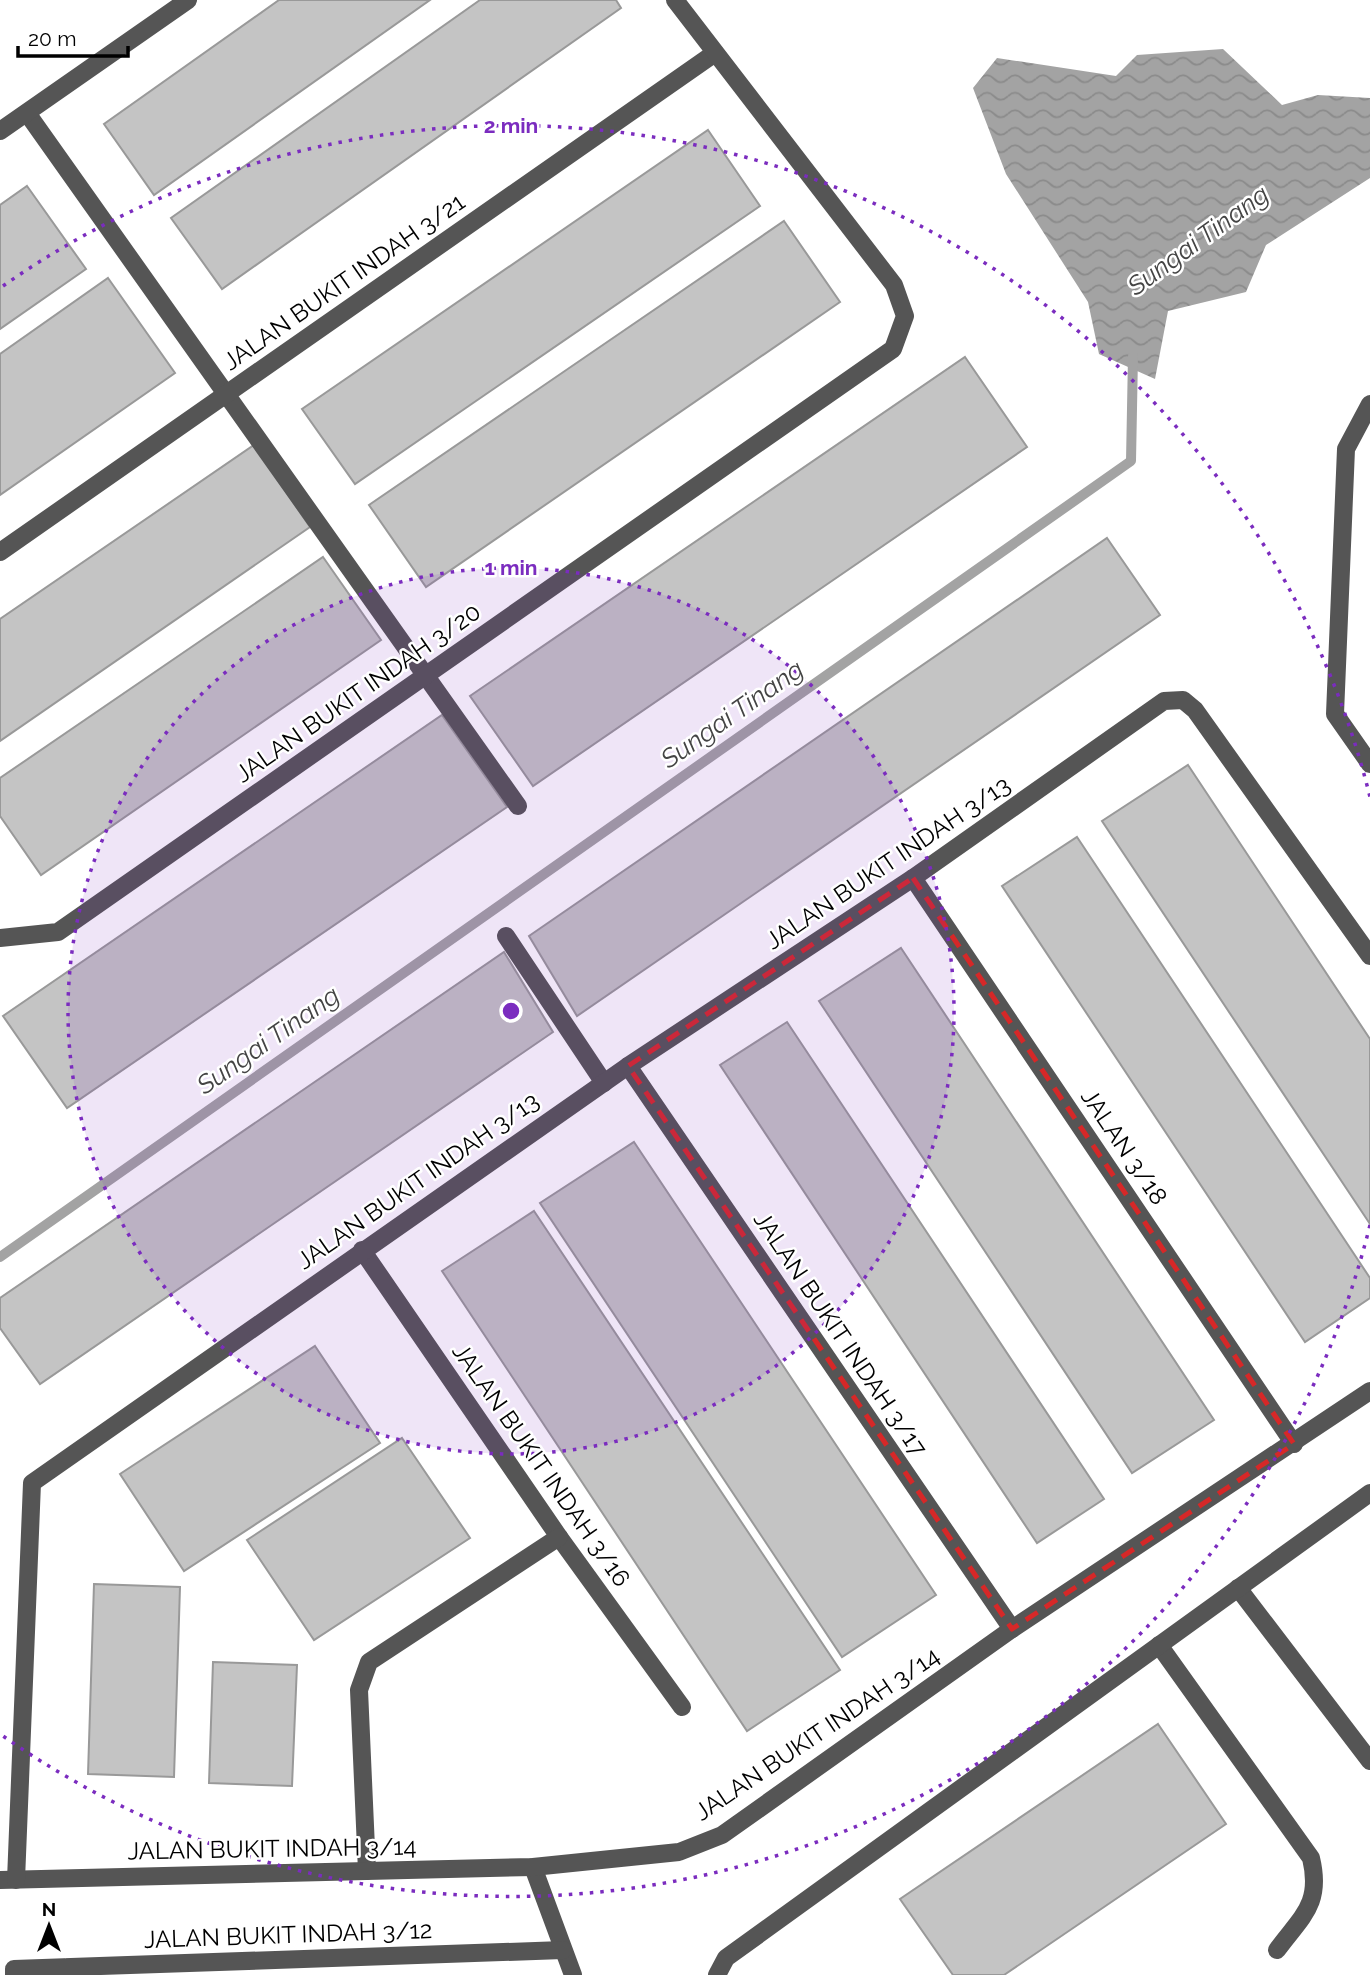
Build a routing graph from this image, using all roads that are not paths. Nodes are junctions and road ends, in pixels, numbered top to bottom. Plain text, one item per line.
1 (188, 0) edge
2 (675, 0) edge
3 (715, 53) junction
4 (27, 113) junction
5 (0, 131) edge
6 (226, 394) junction
7 (1370, 404) edge
8 (0, 552) edge
9 (425, 675) junction
10 (1370, 764) edge
11 (518, 806) dead end
12 (914, 878) junction
13 (506, 936) dead end
14 (0, 939) edge
15 (1370, 956) edge
16 (628, 1066) junction
17 (604, 1083) junction
18 (362, 1250) junction
19 (1370, 1391) edge
20 (1294, 1444) junction
21 (1370, 1493) edge
22 (559, 1537) junction
23 (1238, 1588) junction
24 (1012, 1629) junction
25 (1160, 1645) junction
26 (682, 1707) dead end
27 (1370, 1761) edge
28 (533, 1867) junction
29 (368, 1871) junction
30 (8, 1880) edge
31 (563, 1950) junction
32 (1277, 1950) dead end
33 (14, 1972) edge
34 (573, 1975) edge
35 (717, 1975) edge

1 - 4 street
2 - 3 street
3 - 6 street, JALAN BUKIT INDAH 3/21
3 - 9 street, JALAN BUKIT INDAH 3/20
4 - 5 street
4 - 6 street
6 - 8 street, JALAN BUKIT INDAH 3/21
6 - 9 street
7 - 10 street
9 - 11 street
9 - 14 street, JALAN BUKIT INDAH 3/20
12 - 15 street, JALAN BUKIT INDAH 3/13
12 - 16 street, JALAN BUKIT INDAH 3/13
12 - 20 street, JALAN 3/18
13 - 17 street
16 - 17 street, JALAN BUKIT INDAH 3/13
16 - 24 street, JALAN BUKIT INDAH 3/17
17 - 18 street, JALAN BUKIT INDAH 3/13
18 - 22 street, JALAN BUKIT INDAH 3/16
18 - 30 street, JALAN BUKIT INDAH 3/13
19 - 20 street, JALAN BUKIT INDAH 3/14
20 - 24 street, JALAN BUKIT INDAH 3/14
21 - 23 street
22 - 26 street, JALAN BUKIT INDAH 3/16
22 - 29 street
23 - 25 street
23 - 27 street
24 - 28 street, JALAN BUKIT INDAH 3/14
25 - 32 street
25 - 35 street
28 - 29 street, JALAN BUKIT INDAH 3/14
28 - 31 street
29 - 30 street, JALAN BUKIT INDAH 3/14
31 - 33 street, JALAN BUKIT INDAH 3/12
31 - 34 street

